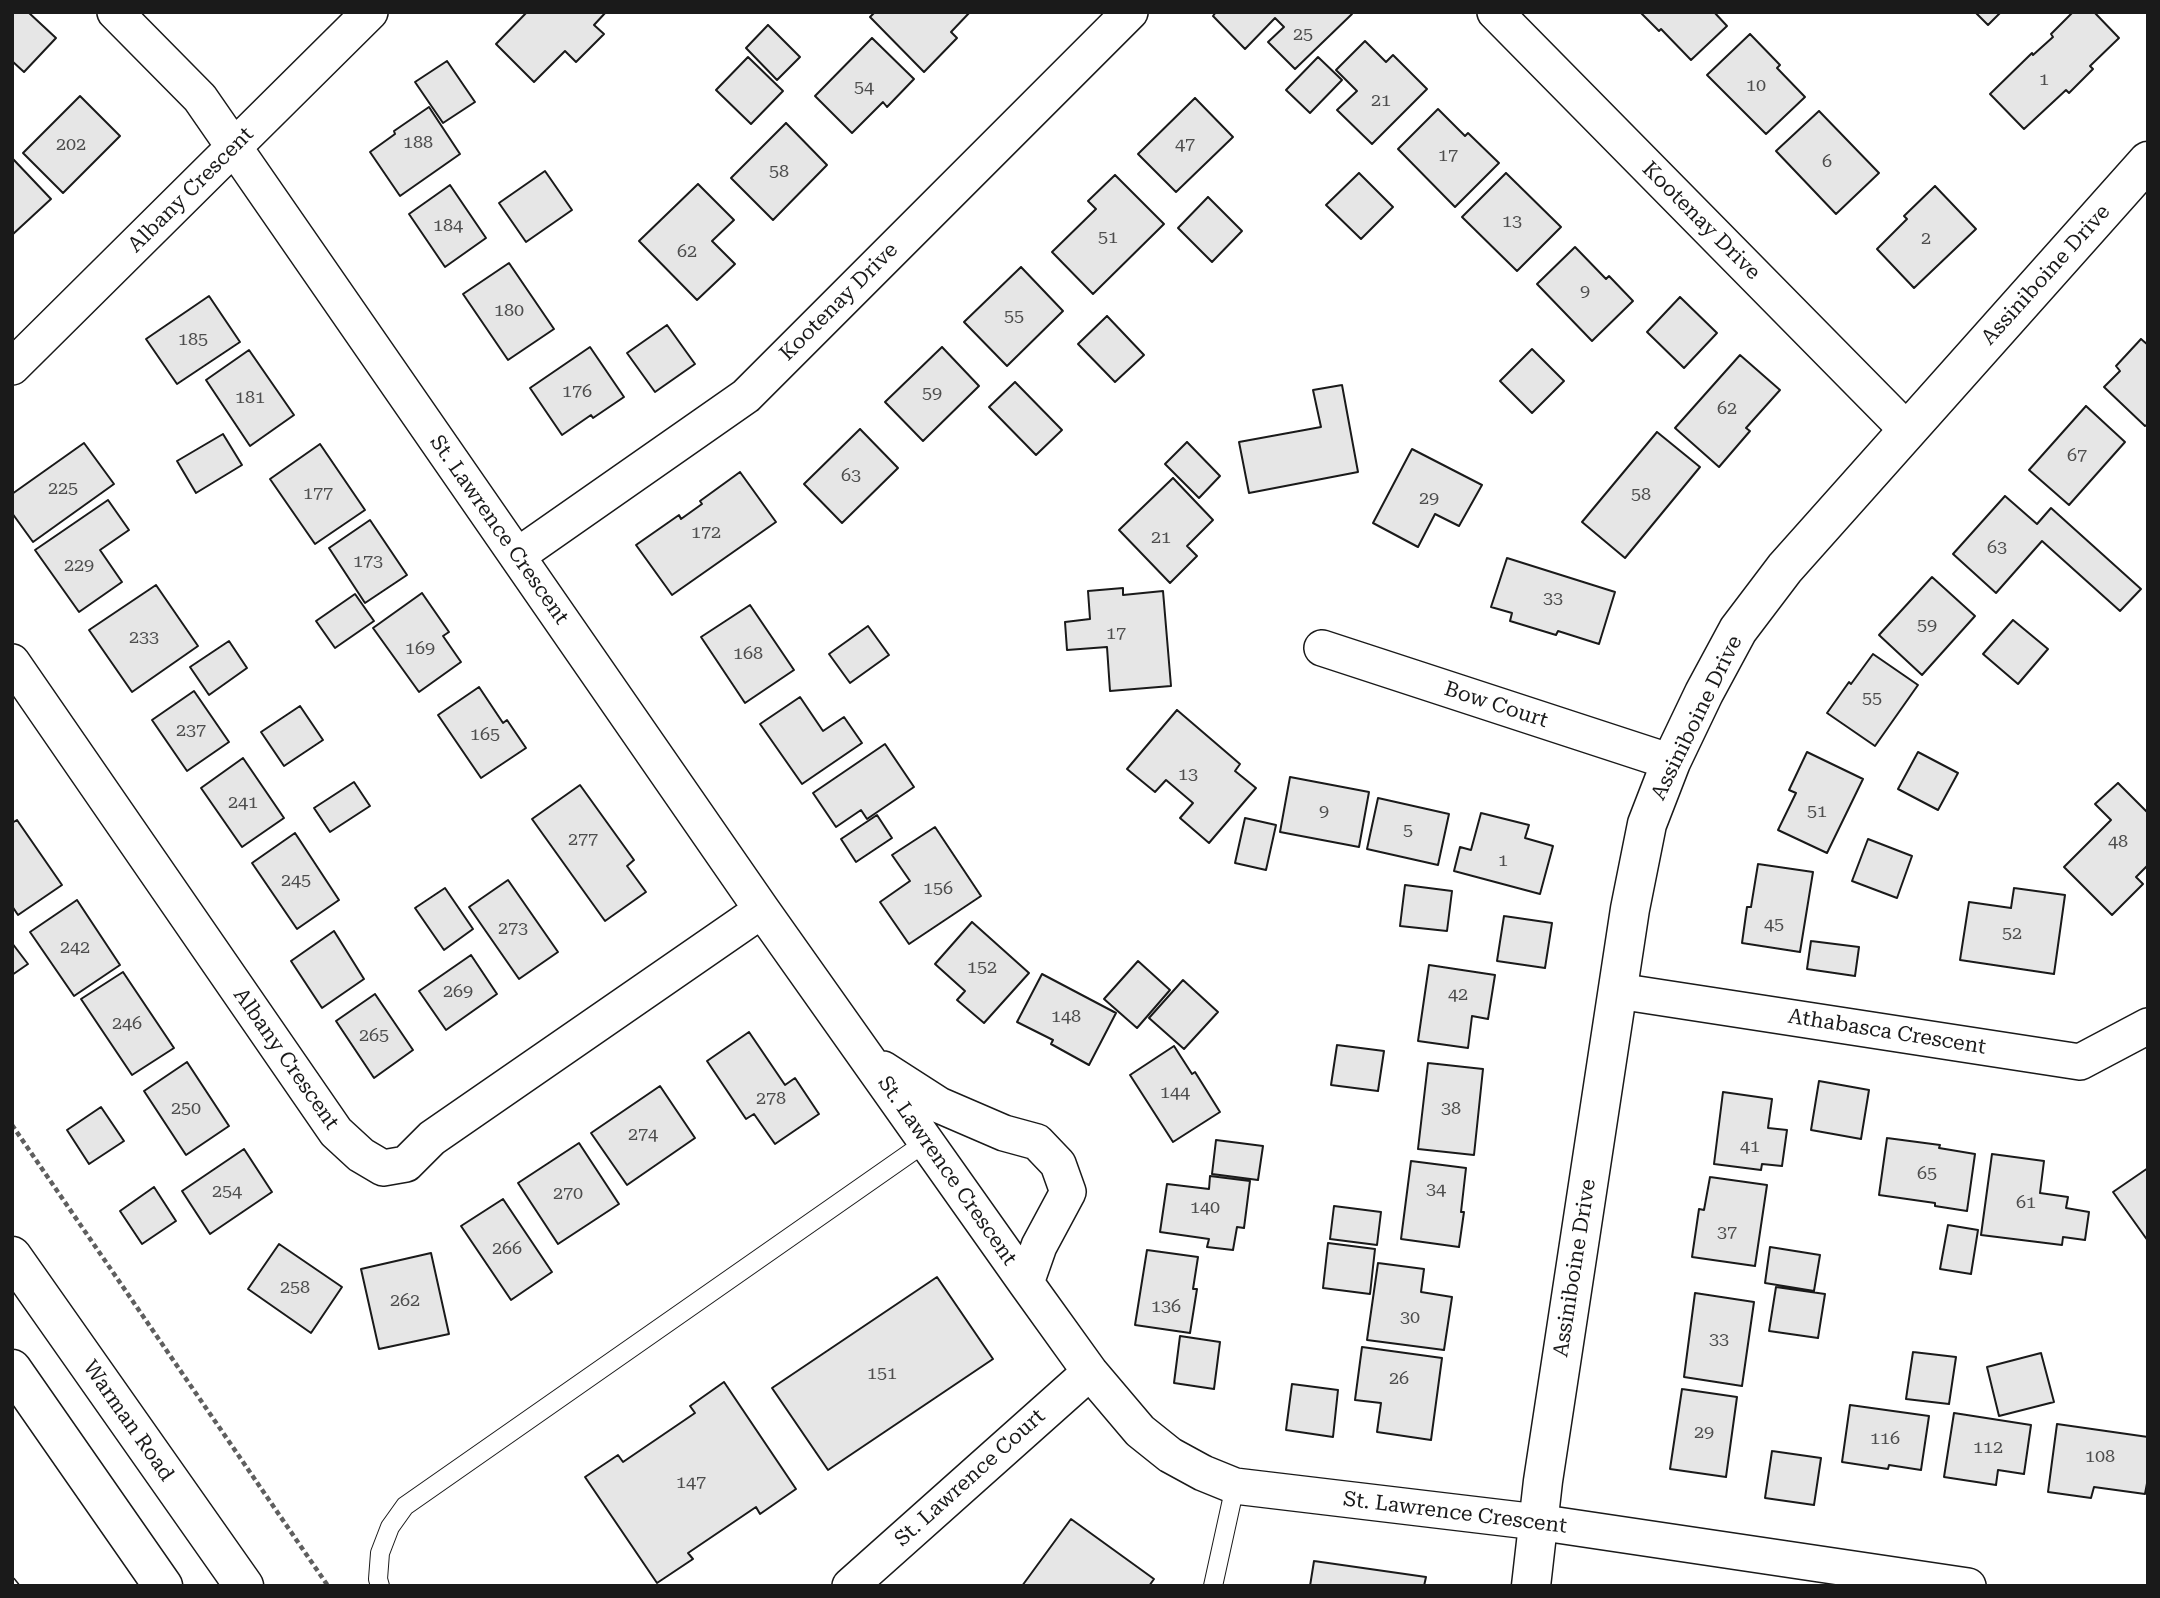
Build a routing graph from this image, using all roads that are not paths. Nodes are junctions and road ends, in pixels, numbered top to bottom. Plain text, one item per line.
1 (115, 12) edge
2 (370, 12) edge
3 (1130, 12) edge
4 (1495, 12) edge
5 (234, 148) junction
6 (2148, 161) edge
7 (12, 367) edge
8 (1907, 430) junction
9 (517, 556) junction
10 (1322, 648) dead end
11 (12, 662) edge
12 (1671, 762) junction
13 (762, 910) junction
14 (1618, 991) junction
15 (2148, 1026) edge
16 (869, 1059) junction
17 (926, 1142) junction
18 (12, 1256) edge
19 (1026, 1283) junction
20 (12, 1369) edge
21 (1090, 1371) junction
22 (1235, 1486) junction
23 (1537, 1522) junction
24 (163, 1586) edge
25 (244, 1586) edge
26 (380, 1586) edge
27 (850, 1586) edge
28 (1213, 1586) edge
29 (1531, 1586) edge
30 (1968, 1586) edge

1 - 5 street, St. Lawrence Crescent
2 - 5 street, Albany Crescent
3 - 9 street, Kootenay Drive
4 - 8 street, Kootenay Drive
5 - 7 street, Albany Crescent
5 - 9 street, St. Lawrence Crescent
6 - 8 street, Assiniboine Drive
8 - 12 street, Assiniboine Drive
9 - 13 street, St. Lawrence Crescent
10 - 12 street, Bow Court
11 - 13 street, Albany Crescent
12 - 14 street, Assiniboine Drive
13 - 16 street, St. Lawrence Crescent
14 - 15 street, Athabasca Crescent
14 - 23 street, Assiniboine Drive
16 - 17 street, St. Lawrence Crescent
16 - 19 street, St. Lawrence Crescent
17 - 19 street, St. Lawrence Crescent
17 - 26 lane
18 - 25 street, Warman Road
19 - 21 street, St. Lawrence Crescent
20 - 24 street
21 - 22 street, St. Lawrence Crescent
21 - 27 street, St. Lawrence Court
22 - 23 street, St. Lawrence Crescent
22 - 28 lane
23 - 29 street, Assiniboine Drive
23 - 30 street, St. Lawrence Crescent

